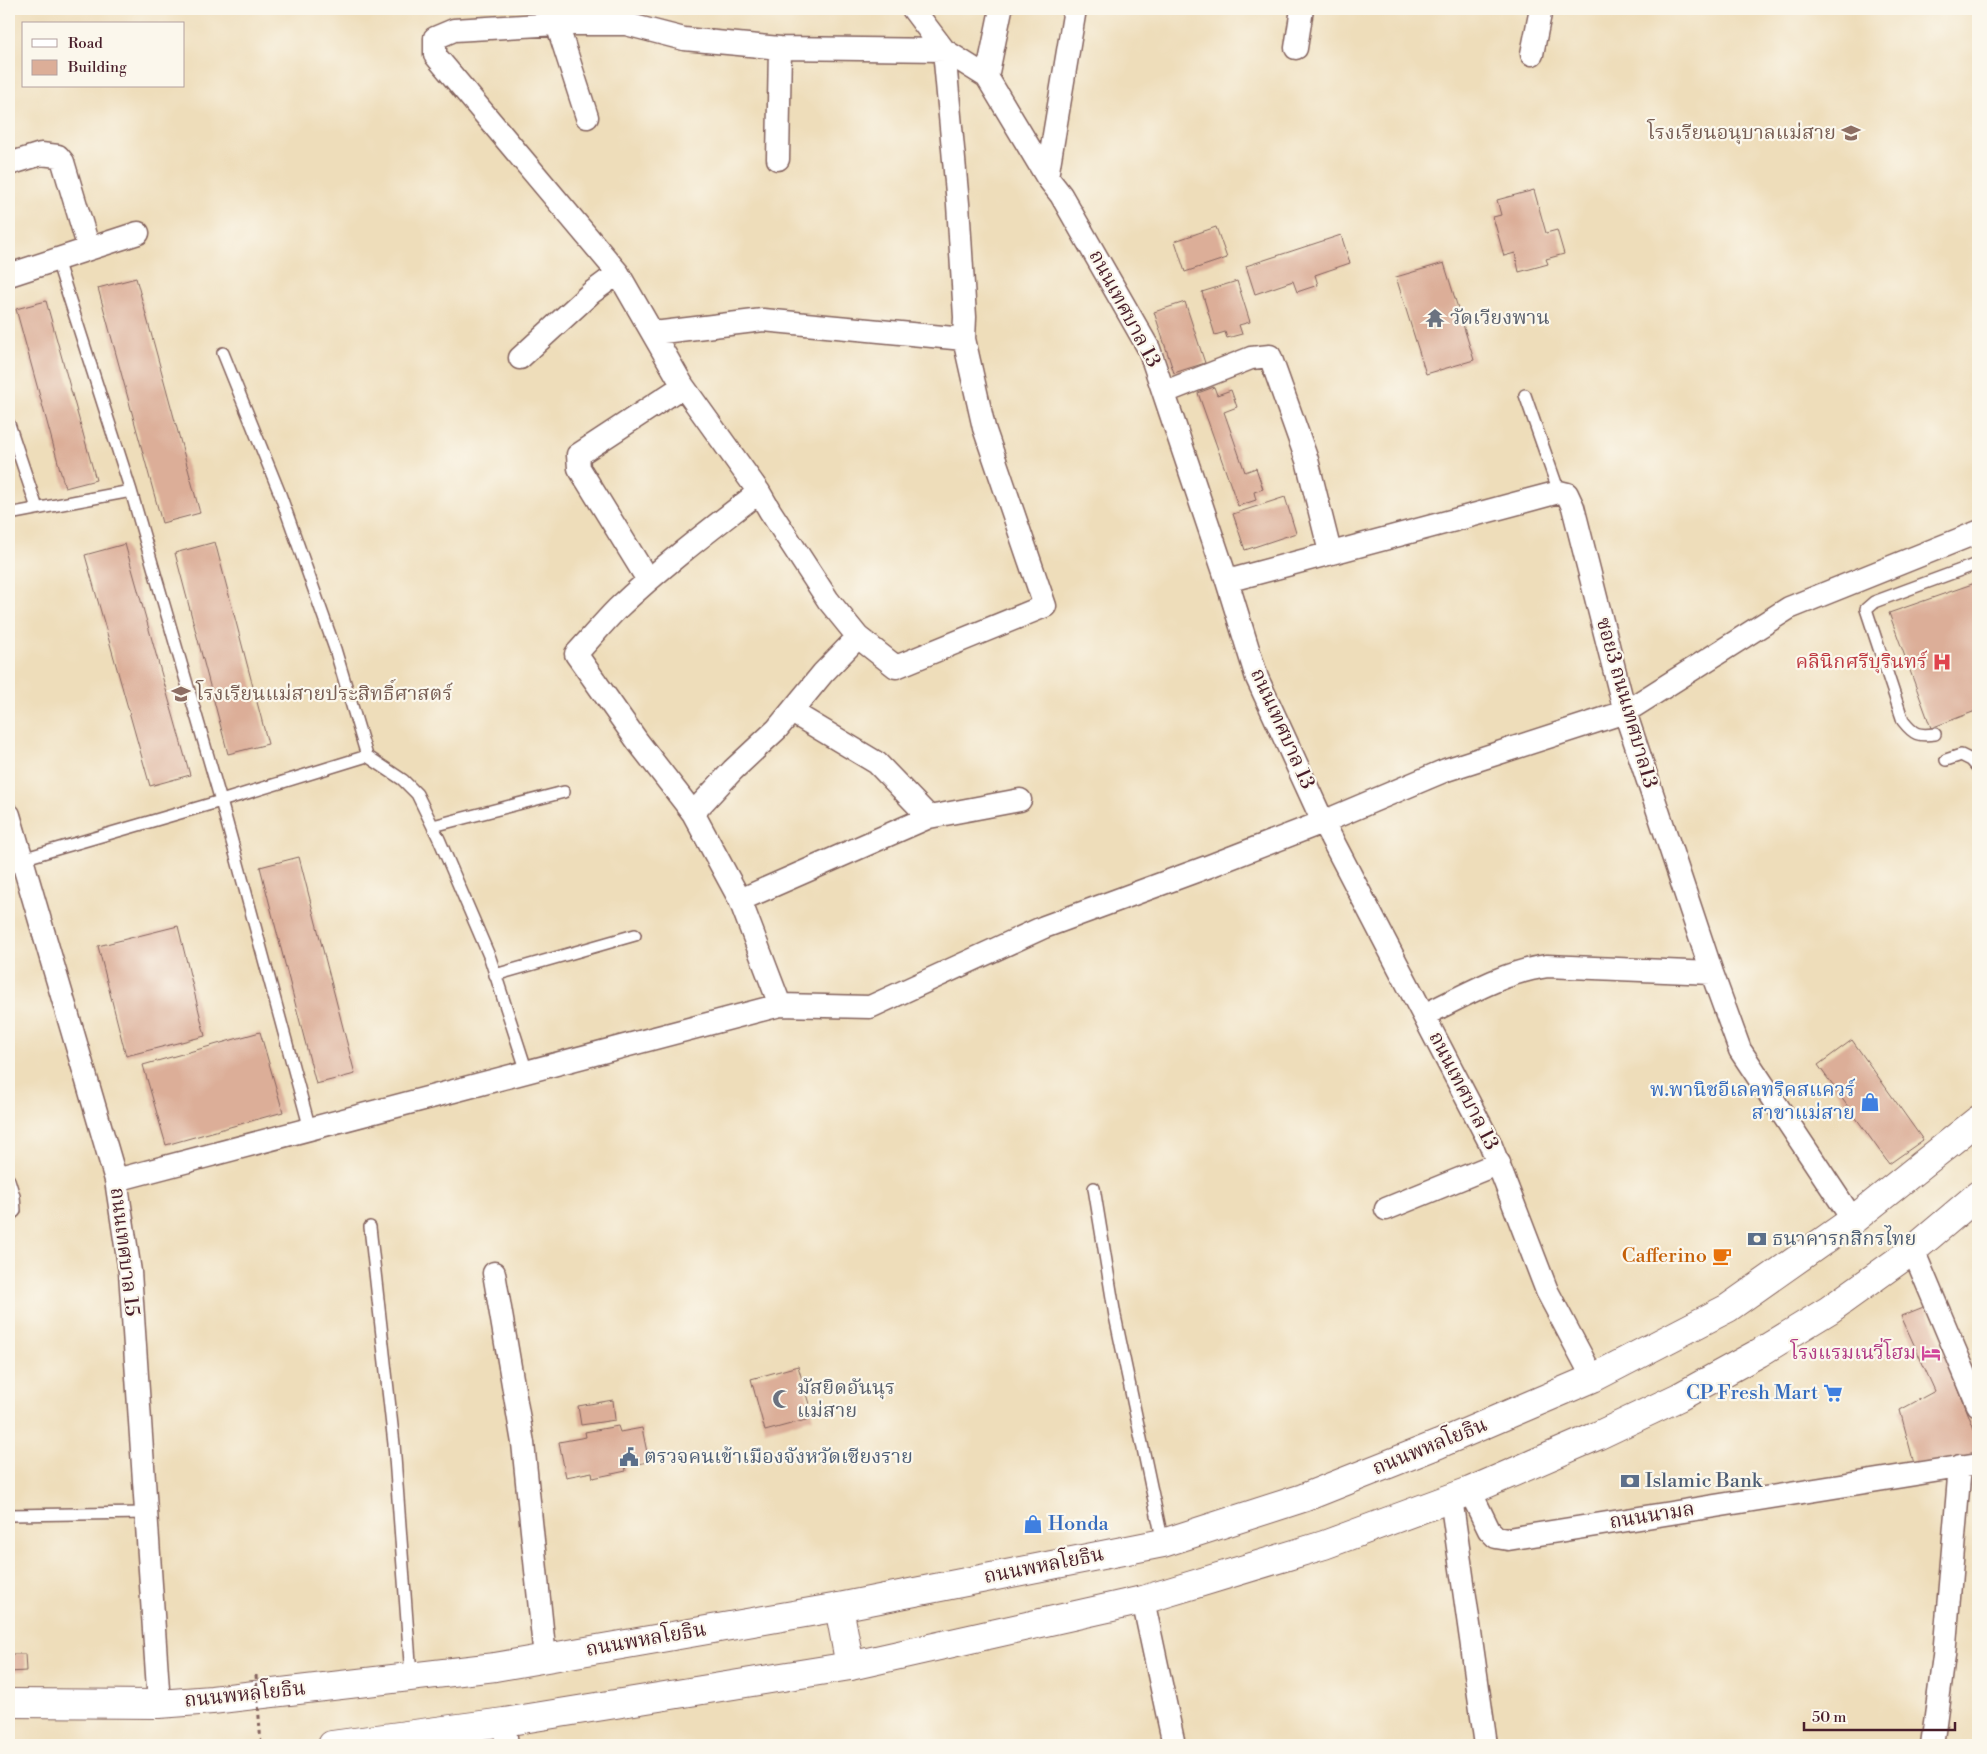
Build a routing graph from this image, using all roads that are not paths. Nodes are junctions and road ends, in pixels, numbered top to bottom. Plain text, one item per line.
1 (913, 9) edge
2 (1000, 9) edge
3 (1075, 9) edge
4 (1302, 9) edge
5 (1541, 9) edge
6 (556, 24) junction
7 (780, 48) junction
8 (1296, 48) dead end
9 (944, 50) junction
10 (1532, 54) dead end
11 (987, 77) junction
12 (587, 117) dead end
13 (778, 159) dead end
14 (9, 164) edge
15 (1047, 177) junction
16 (138, 233) dead end
17 (89, 249) junction
18 (56, 260) junction
19 (618, 273) junction
20 (9, 276) edge
21 (654, 333) junction
22 (964, 339) junction
23 (223, 353) dead end
24 (520, 358) dead end
25 (684, 386) junction
26 (1165, 392) junction
27 (1525, 395) dead end
28 (9, 424) edge
29 (132, 491) junction
30 (760, 492) junction
31 (1559, 492) junction
32 (36, 508) junction
33 (9, 514) edge
34 (1978, 532) edge
35 (1330, 552) junction
36 (1974, 565) dead end
37 (648, 580) junction
38 (1227, 581) junction
39 (858, 636) junction
40 (792, 712) junction
41 (1625, 712) junction
42 (1936, 734) dead end
43 (367, 756) junction
44 (1946, 760) dead end
45 (1978, 768) edge
46 (564, 792) dead end
47 (1020, 800) dead end
48 (222, 801) junction
49 (693, 813) junction
50 (9, 815) edge
51 (929, 817) junction
52 (1323, 822) junction
53 (432, 826) junction
54 (15, 861) edge
55 (740, 900) junction
56 (635, 935) dead end
57 (1712, 973) junction
58 (496, 975) junction
59 (780, 1005) junction
60 (1424, 1015) junction
61 (527, 1072) junction
62 (1978, 1120) edge
63 (310, 1129) junction
64 (1499, 1163) junction
65 (9, 1180) edge
66 (116, 1180) junction
67 (1094, 1188) dead end
68 (1978, 1195) edge
69 (1386, 1209) dead end
70 (9, 1216) edge
71 (1853, 1220) junction
72 (370, 1227) dead end
73 (1913, 1250) junction
74 (494, 1273) dead end
75 (1593, 1378) junction
76 (1978, 1405) edge
77 (1969, 1465) edge
78 (1461, 1494) junction
79 (147, 1513) junction
80 (9, 1515) edge
81 (1163, 1543) junction
82 (1143, 1600) junction
83 (839, 1607) junction
84 (545, 1658) junction
85 (850, 1666) junction
86 (411, 1676) junction
87 (9, 1703) edge
88 (158, 1704) junction
89 (505, 1734) edge
90 (365, 1743) edge
91 (332, 1745) edge
92 (1174, 1745) edge
93 (1486, 1745) edge
94 (1932, 1745) edge

1 - 9 street
2 - 11 street
3 - 15 street
4 - 8 street
5 - 10 street
6 - 7 street
6 - 12 street
6 - 19 street
7 - 9 street
7 - 13 street
9 - 11 street
9 - 22 street
11 - 15 street, ถนนเทศบาล 13
14 - 17 street
15 - 26 street, ถนนเทศบาล 13
16 - 17 street
17 - 18 street
18 - 20 street
18 - 29 lane
19 - 21 street
19 - 24 street
21 - 22 street
21 - 25 street
22 - 39 street
23 - 43 lane
25 - 30 street
25 - 37 street
26 - 35 street
26 - 38 street, ถนนเทศบาล 13
27 - 31 lane
28 - 32 lane
29 - 32 lane
29 - 48 lane
30 - 37 street
30 - 39 street
31 - 35 street
31 - 41 street, ซอย3 ถนนเทศบาล13
32 - 33 lane
34 - 41 street
35 - 38 street
36 - 42 lane
37 - 49 street
38 - 52 street, ถนนเทศบาล 13
39 - 40 street
40 - 49 street
40 - 51 street
41 - 52 street
41 - 57 street, ซอย3 ถนนเทศบาล13
43 - 48 lane
43 - 53 lane
44 - 45 lane
46 - 53 lane
47 - 51 street
48 - 54 lane
48 - 63 lane
49 - 55 street
50 - 54 street, ถนนเทศบาล 15
51 - 55 street
52 - 59 street
52 - 60 street, ถนนเทศบาล 13
53 - 58 lane
54 - 66 street, ถนนเทศบาล 15
55 - 59 street
56 - 58 lane
57 - 60 street
57 - 71 street, ซอย3 ถนนเทศบาล13
58 - 61 lane
59 - 61 street
60 - 64 street, ถนนเทศบาล 13
61 - 63 street
62 - 71 main road, ถนนพหลโยธิน
63 - 66 street
64 - 69 street
64 - 75 street, ถนนเทศบาล 13
65 - 70 lane
66 - 79 street, ถนนเทศบาล 15
67 - 81 lane
68 - 73 main road
71 - 75 main road, ถนนพหลโยธิน
72 - 86 lane
73 - 76 street
73 - 78 main road
74 - 84 street
75 - 81 main road, ถนนพหลโยธิน
77 - 78 street, ถนนนามล
77 - 94 street
78 - 82 main road
78 - 93 street
79 - 80 lane
79 - 88 street, ถนนเทศบาล 15
81 - 83 main road, ถนนพหลโยธิน
82 - 85 main road
82 - 92 street
83 - 84 main road, ถนนพหลโยธิน
83 - 85 main road
84 - 86 main road, ถนนพหลโยธิน
85 - 89 main road
86 - 88 main road, ถนนพหลโยธิน
87 - 88 main road, ถนนพหลโยธิน
89 - 90 main road
90 - 91 main road

